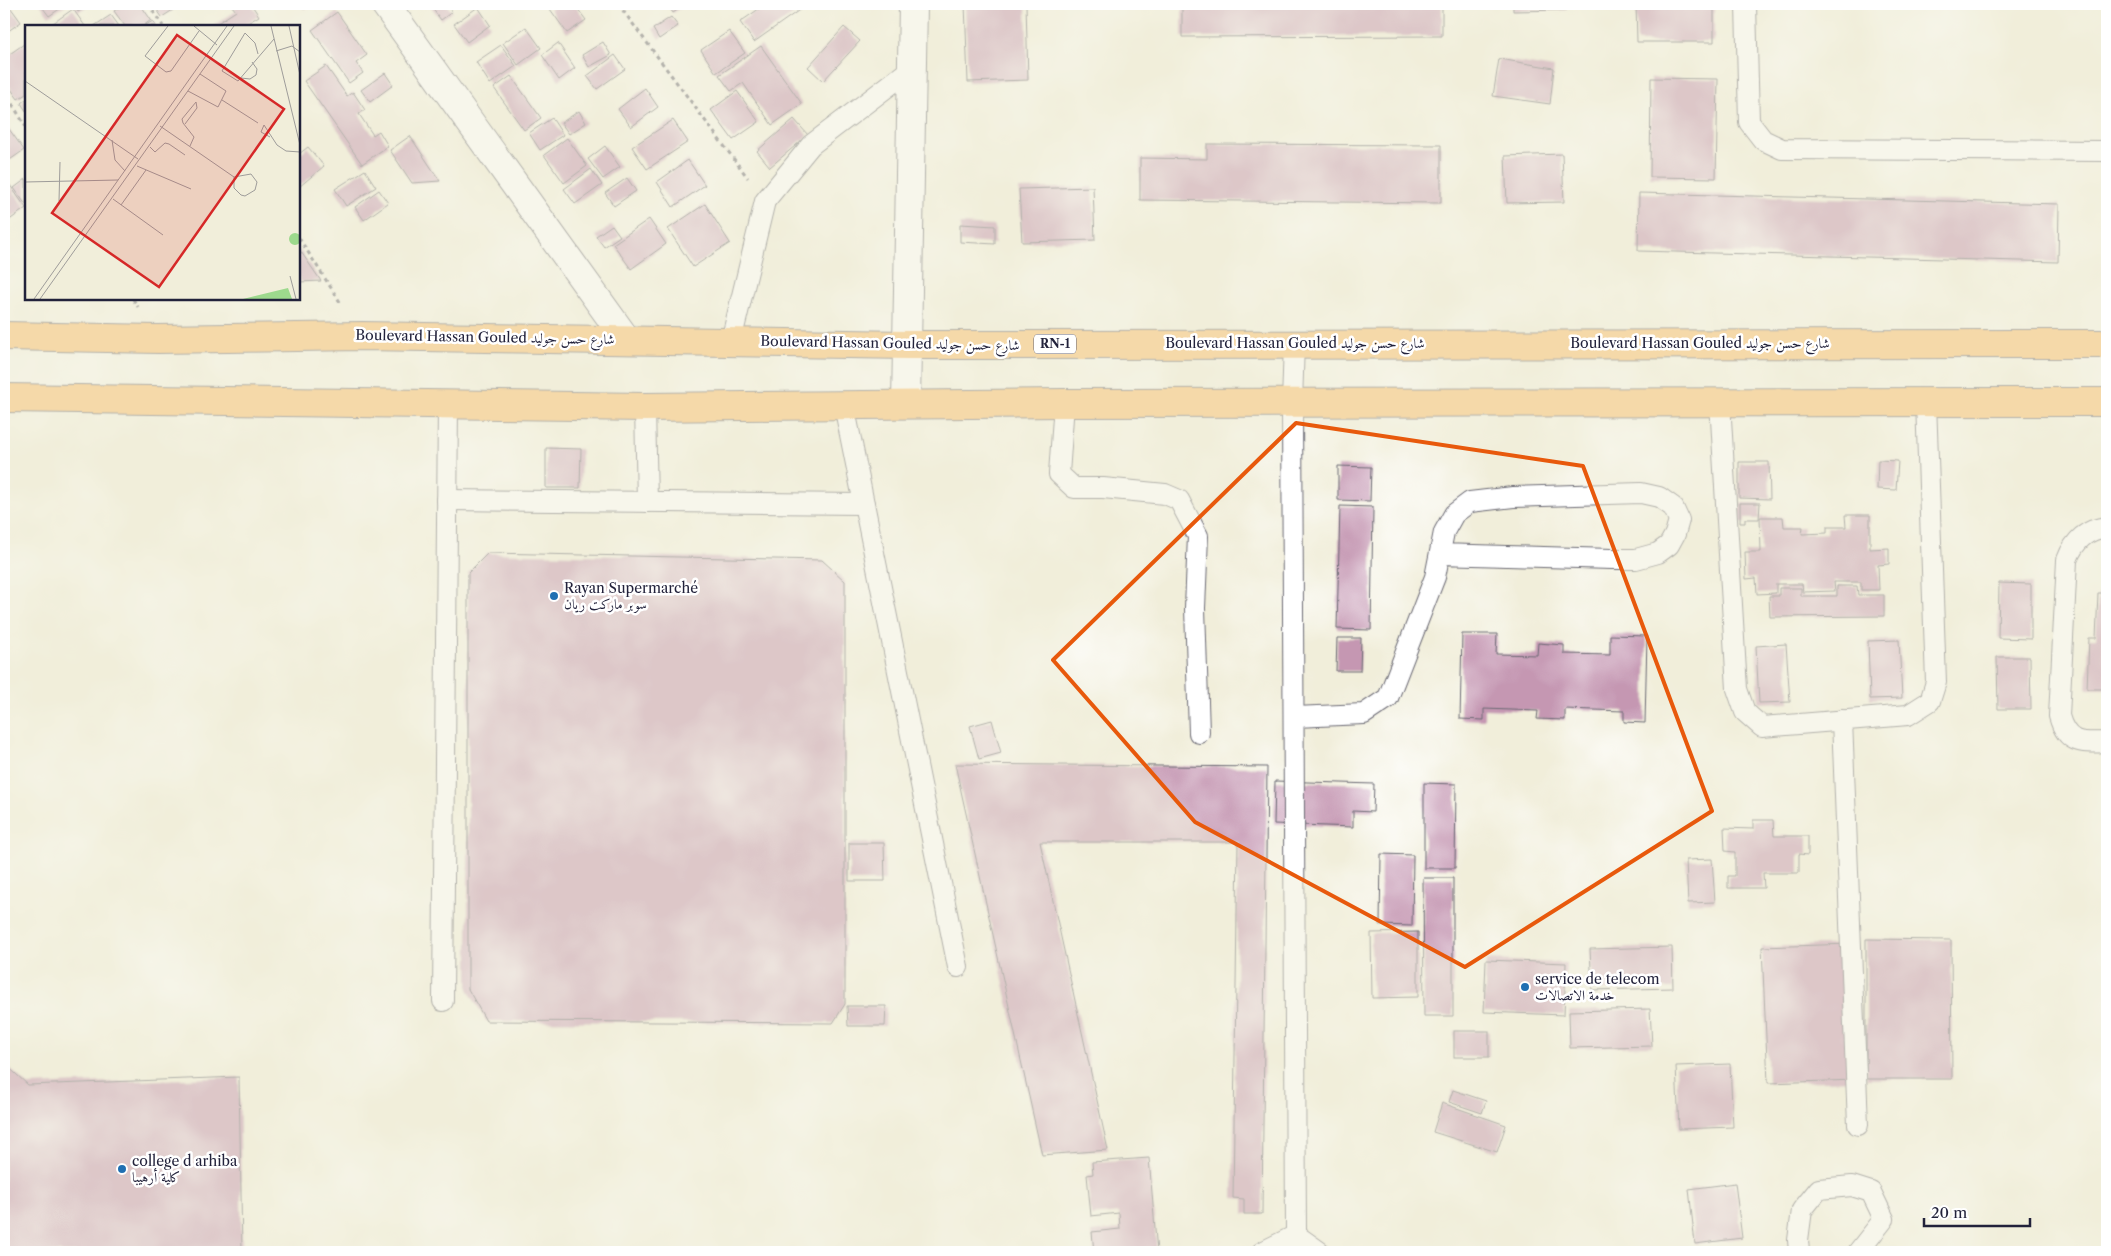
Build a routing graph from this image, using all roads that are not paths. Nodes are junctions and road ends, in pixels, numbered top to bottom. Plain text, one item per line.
1 (385, 4) edge
2 (914, 4) edge
3 (1746, 4) edge
4 (912, 68) junction
5 (2107, 151) edge
6 (4, 336) edge
7 (626, 339) junction
8 (731, 340) junction
9 (1294, 343) junction
10 (2107, 344) edge
11 (907, 345) junction
12 (4, 398) edge
13 (1720, 402) junction
14 (1926, 402) junction
15 (2107, 402) edge
16 (448, 404) junction
17 (906, 404) junction
18 (1064, 404) junction
19 (1292, 404) junction
20 (844, 405) junction
21 (645, 407) junction
22 (447, 500) junction
23 (647, 502) junction
24 (864, 504) junction
25 (2107, 527) edge
26 (1440, 554) junction
27 (1295, 717) junction
28 (1842, 720) junction
29 (1199, 733) dead end
30 (2107, 742) edge
31 (958, 967) dead end
32 (443, 1001) dead end
33 (1858, 1125) dead end
34 (1296, 1236) junction
35 (1262, 1252) edge
36 (1320, 1252) edge
37 (1800, 1252) edge
38 (1858, 1252) edge

1 - 7 street
2 - 4 street
3 - 5 lane
4 - 8 lane
4 - 11 street
6 - 7 main road, Boulevard Hassan Gouled شارع حسن جوليد / RN-1
7 - 8 main road, Boulevard Hassan Gouled شارع حسن جوليد / RN-1
8 - 11 main road, Boulevard Hassan Gouled شارع حسن جوليد / RN-1
9 - 10 main road, Boulevard Hassan Gouled شارع حسن جوليد / RN-1
9 - 11 main road, Boulevard Hassan Gouled شارع حسن جوليد / RN-1
9 - 19 lane
11 - 17 street
12 - 16 main road
13 - 14 main road
13 - 19 main road
13 - 28 lane
14 - 15 main road
14 - 28 lane
16 - 21 main road
16 - 22 lane
17 - 18 main road
17 - 20 main road
18 - 19 main road
18 - 29 lane
19 - 27 lane
20 - 21 main road
20 - 24 lane
21 - 23 lane
22 - 23 lane
22 - 32 lane
23 - 24 lane
24 - 31 lane
25 - 30 lane
26 - 26 lane
26 - 27 lane
27 - 34 lane
28 - 33 lane
34 - 35 lane
34 - 36 lane
37 - 38 lane

